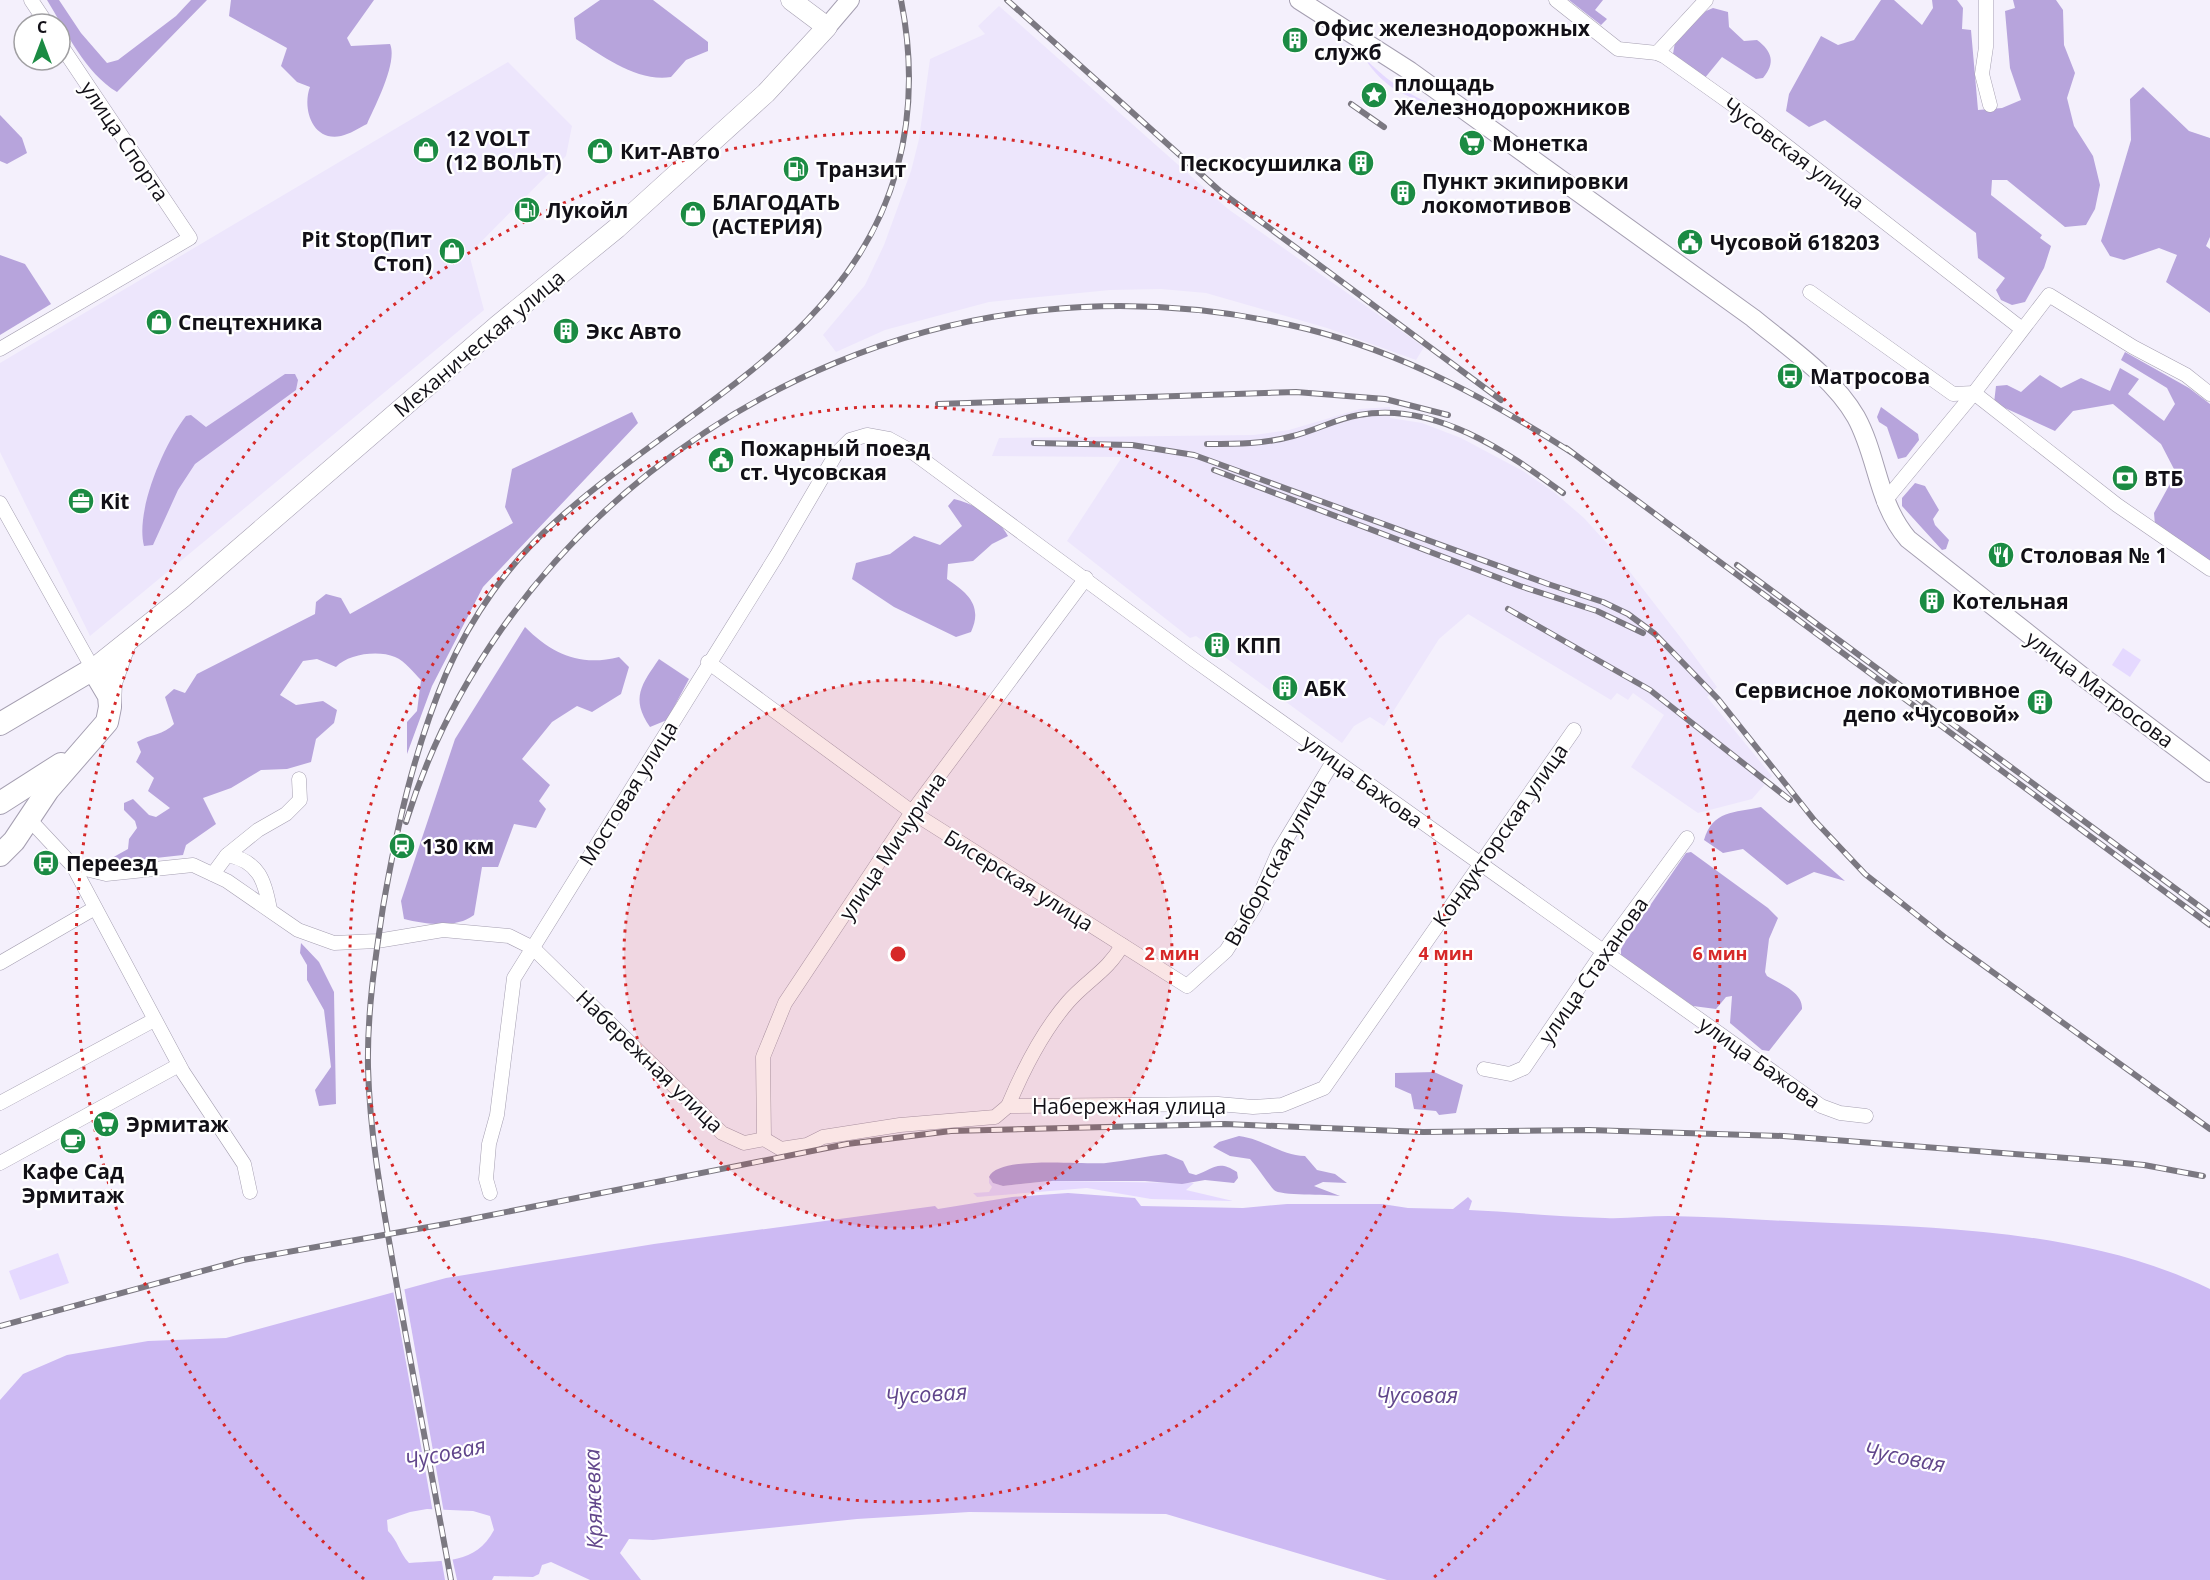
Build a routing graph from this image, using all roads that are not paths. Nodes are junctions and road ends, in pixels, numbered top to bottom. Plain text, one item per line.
1 (791, 0) edge
2 (850, 0) edge
3 (1299, 0) edge
4 (1556, 0) edge
5 (1706, 0) edge
6 (1986, 0) edge
7 (826, 27) junction
8 (1657, 52) junction
9 (72, 62) edge
10 (1990, 105) dead end
11 (1810, 292) dead end
12 (2022, 329) junction
13 (0, 349) edge
14 (1974, 393) junction
15 (2210, 394) edge
16 (867, 435) joint
17 (1884, 501) junction
18 (0, 503) edge
19 (2210, 568) edge
20 (1086, 578) junction
21 (126, 642) junction
22 (708, 662) junction
23 (93, 669) junction
24 (110, 707) junction
25 (0, 724) edge
26 (1574, 730) dead end
27 (93, 739) junction
28 (1334, 760) junction
29 (2210, 773) edge
30 (298, 779) dead end
31 (0, 803) edge
32 (912, 812) junction
33 (29, 819) junction
34 (1687, 838) dead end
35 (0, 855) edge
36 (227, 855) junction
37 (1479, 864) junction
38 (73, 866) junction
39 (213, 874) junction
40 (95, 908) junction
41 (270, 910) junction
42 (1122, 945) junction
43 (533, 948) junction
44 (1603, 952) junction
45 (0, 963) edge
46 (1187, 986) joint
47 (154, 1020) junction
48 (179, 1065) junction
49 (1485, 1068) dead end
50 (1324, 1088) joint
51 (0, 1103) edge
52 (1008, 1106) junction
53 (1866, 1116) dead end
54 (764, 1139) junction
55 (0, 1163) edge
56 (250, 1192) dead end
57 (490, 1193) dead end

1 - 7 main road
2 - 7 street, Механическая улица
3 - 17 street, улица Матросова
4 - 8 street
5 - 8 street
6 - 10 street
7 - 21 main road, Механическая улица
8 - 12 street, Чусовская улица
9 - 13 street, улица Спорта
11 - 14 street
12 - 14 street
12 - 15 street
14 - 17 street
14 - 19 street
16 - 20 street, улица Бажова
16 - 22 street, Мостовая улица
17 - 29 street, улица Матросова
18 - 23 street
20 - 28 street, улица Бажова
20 - 32 street, улица Мичурина
21 - 23 main road, Механическая улица
21 - 24 main road
22 - 32 street, Бисерская улица
22 - 43 street, Мостовая улица
23 - 24 main road
23 - 25 main road
24 - 27 main road
26 - 37 street, Кондукторская улица
27 - 31 main road
27 - 33 main road
28 - 37 street, улица Бажова
28 - 46 street, Выборгская улица
30 - 36 street
32 - 42 street, Бисерская улица
32 - 54 street, улица Мичурина
33 - 35 main road
33 - 38 street
34 - 44 street, улица Стаханова
36 - 39 street
36 - 41 street
37 - 44 street, улица Бажова
37 - 50 street, Кондукторская улица
38 - 39 street, Набережная улица
38 - 40 street
39 - 41 street, Набережная улица
40 - 45 street
40 - 47 street
41 - 43 street, Набережная улица
42 - 46 street, Бисерская улица
42 - 52 street
43 - 54 street, Набережная улица
43 - 57 street, Мостовая улица
44 - 49 street, улица Стаханова
44 - 53 street, улица Бажова
47 - 48 street
47 - 51 street
48 - 55 street
48 - 56 street
50 - 52 street, Набережная улица
52 - 54 street, Набережная улица

